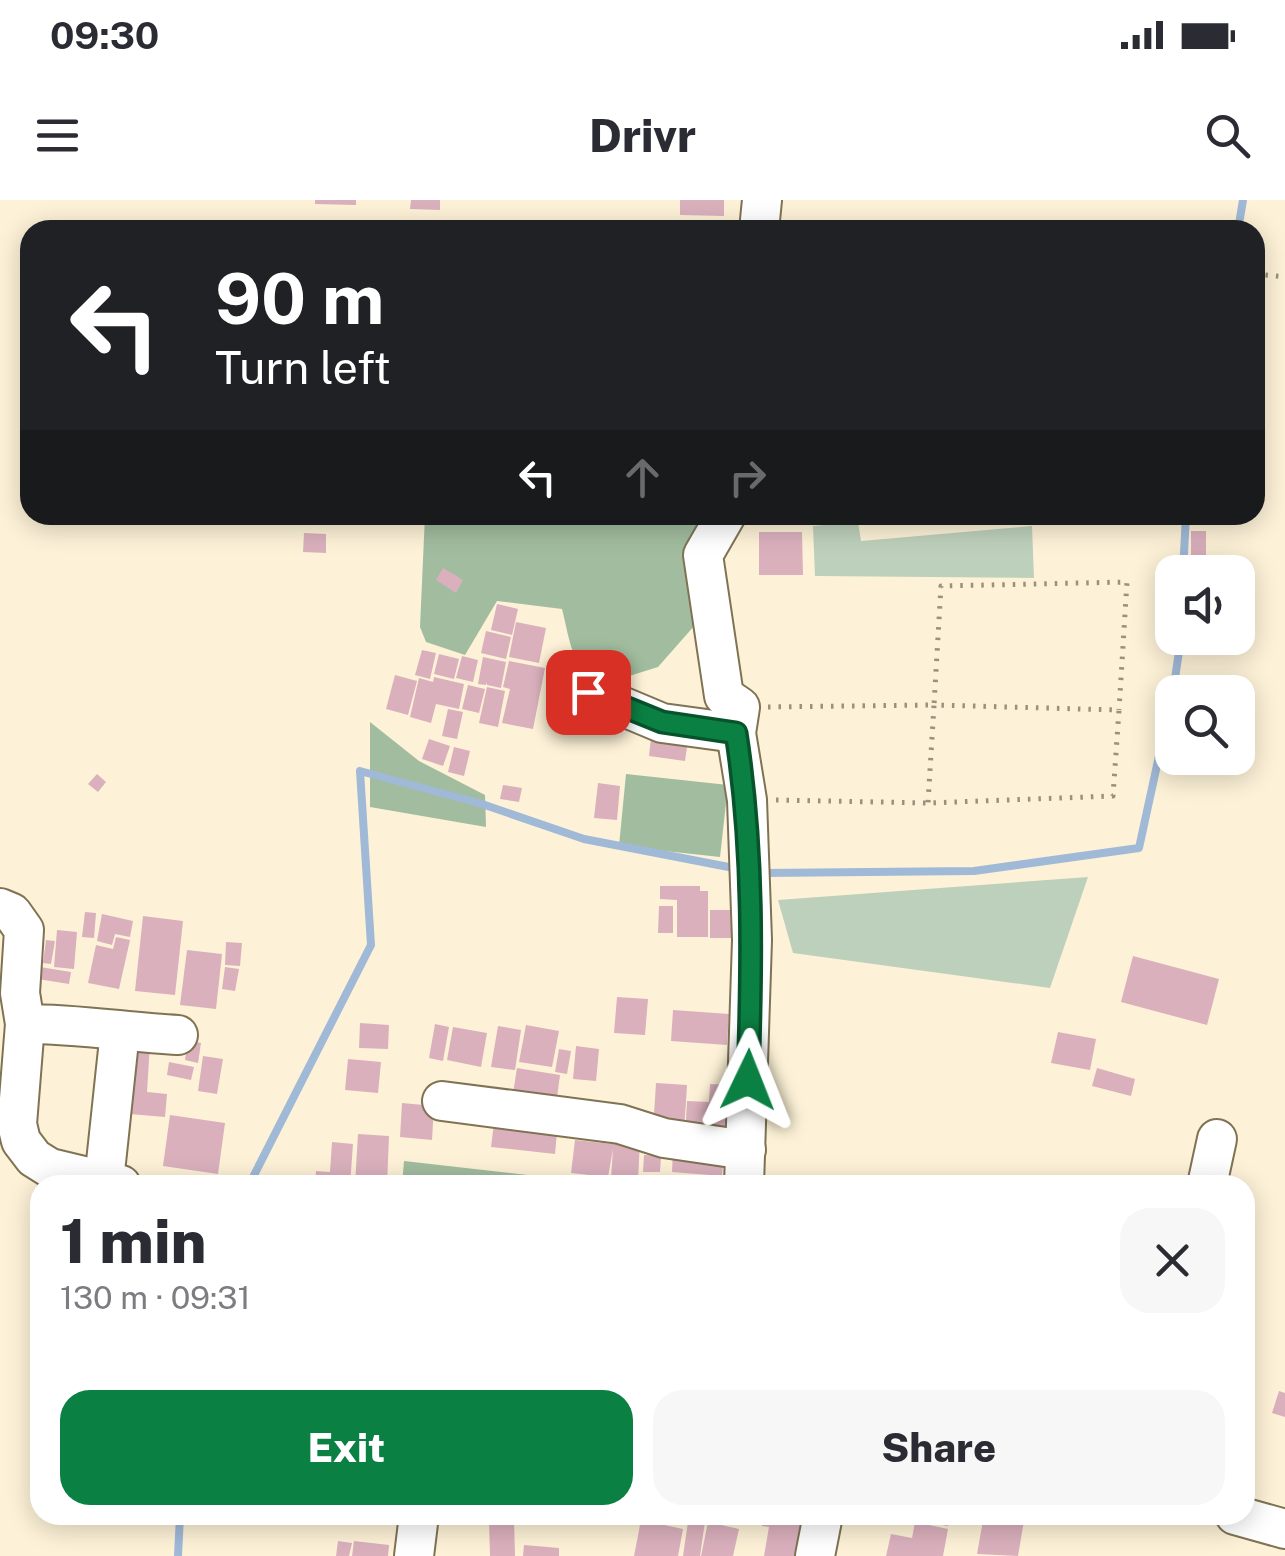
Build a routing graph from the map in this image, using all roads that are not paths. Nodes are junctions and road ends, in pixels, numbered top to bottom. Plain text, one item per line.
1 (720, 525) edge
2 (588, 692) dead end
3 (738, 720) junction
4 (0, 908) edge
5 (25, 1024) junction
6 (120, 1031) junction
7 (178, 1034) dead end
8 (442, 1102) dead end
9 (1217, 1139) dead end
10 (745, 1168) edge
11 (79, 1175) edge
12 (113, 1175) edge
13 (1208, 1175) edge
14 (1255, 1521) edge
15 (418, 1525) edge
16 (821, 1525) edge
17 (1285, 1529) edge
18 (414, 1556) edge
19 (815, 1556) edge

1 - 3 street
2 - 3 street
3 - 10 street
4 - 5 street
5 - 6 street
5 - 11 street
6 - 7 street
6 - 12 street
8 - 10 street
9 - 13 street
14 - 17 street
15 - 18 street
16 - 19 street

